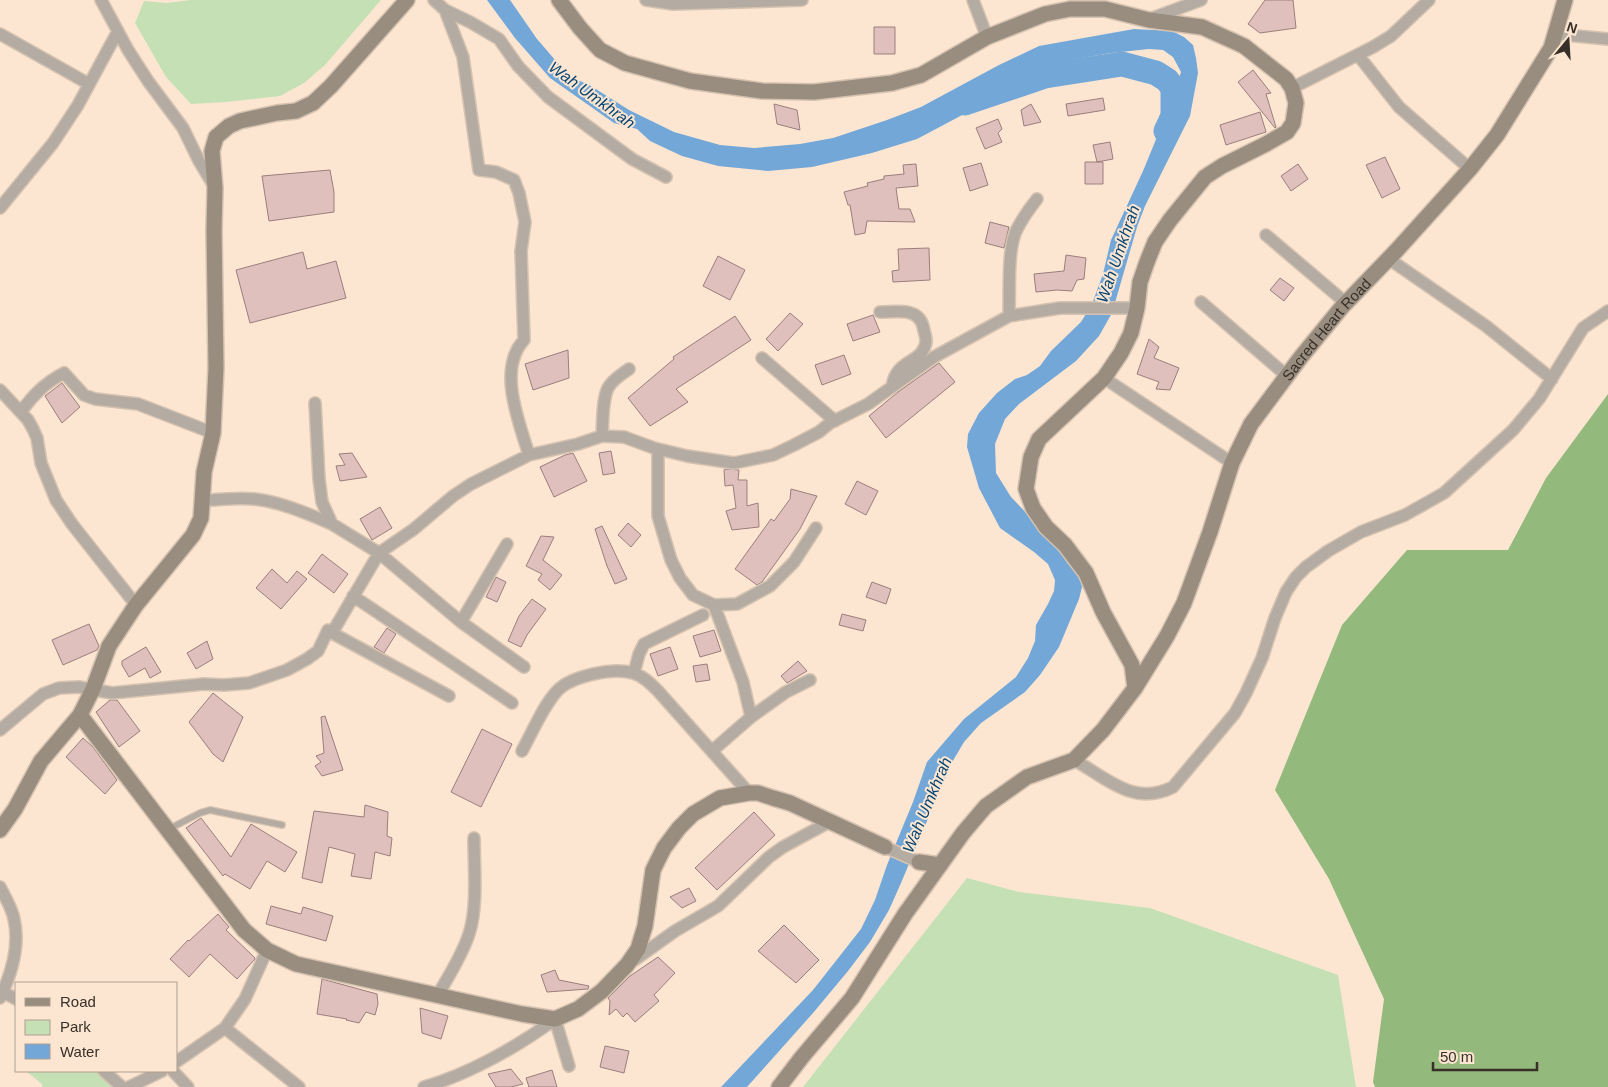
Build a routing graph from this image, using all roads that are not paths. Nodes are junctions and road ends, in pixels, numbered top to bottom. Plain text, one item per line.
1 (101, 0) edge
2 (408, 0) edge
3 (434, 0) edge
4 (559, 0) edge
5 (646, 0) edge
6 (802, 0) edge
7 (973, 0) edge
8 (1201, 0) edge
9 (1429, 0) edge
10 (1565, 0) edge
11 (445, 10) junction
12 (1149, 20) junction
13 (118, 31) junction
14 (0, 34) edge
15 (1556, 34) junction
16 (987, 37) junction
17 (1608, 38) edge
18 (1358, 55) junction
19 (90, 84) junction
20 (1292, 88) junction
21 (1470, 169) junction
22 (666, 177) dead end
23 (215, 188) junction
24 (1037, 199) dead end
25 (1, 204) edge
26 (1266, 235) dead end
27 (1389, 259) junction
28 (1201, 302) dead end
29 (1346, 303) junction
30 (1137, 308) junction
31 (1608, 311) edge
32 (880, 312) dead end
33 (1009, 316) junction
34 (762, 358) dead end
35 (629, 369) dead end
36 (1288, 376) junction
37 (1104, 378) junction
38 (1552, 379) junction
39 (892, 387) junction
40 (0, 390) edge
41 (315, 403) dead end
42 (21, 412) junction
43 (835, 421) junction
44 (214, 433) junction
45 (602, 436) junction
46 (658, 449) junction
47 (529, 455) junction
48 (1232, 463) junction
49 (203, 500) junction
50 (332, 524) junction
51 (816, 528) dead end
52 (507, 544) dead end
53 (379, 553) junction
54 (354, 596) junction
55 (136, 605) junction
56 (714, 605) junction
57 (703, 615) dead end
58 (461, 622) junction
59 (332, 633) junction
60 (524, 667) dead end
61 (634, 673) junction
62 (810, 680) dead end
63 (1135, 688) junction
64 (93, 689) junction
65 (449, 696) dead end
66 (512, 703) dead end
67 (80, 715) junction
68 (751, 717) junction
69 (0, 730) edge
70 (522, 751) dead end
71 (712, 751) junction
72 (1074, 760) junction
73 (749, 793) junction
74 (830, 821) junction
75 (282, 825) dead end
76 (0, 830) edge
77 (167, 830) junction
78 (474, 838) dead end
79 (885, 847) joint
80 (919, 862) joint
81 (940, 865) junction
82 (0, 887) edge
83 (267, 950) junction
84 (628, 964) junction
85 (1, 995) edge
86 (438, 995) junction
87 (15, 999) edge
88 (555, 1019) junction
89 (225, 1028) junction
90 (178, 1061) edge
91 (569, 1066) dead end
92 (105, 1072) edge
93 (160, 1072) edge
94 (174, 1072) edge
95 (441, 1085) edge
96 (122, 1087) edge
97 (129, 1087) edge
98 (188, 1087) edge
99 (299, 1087) edge
100 (424, 1087) edge
101 (779, 1087) edge

1 - 13 street
2 - 23 street
3 - 11 street
4 - 16 street
5 - 6 street
7 - 16 street
8 - 12 street
9 - 18 street
10 - 15 street, Sacred Heart Road
11 - 22 street
11 - 47 street
12 - 16 street
12 - 20 street
13 - 19 street
13 - 23 street
14 - 19 street
15 - 17 street
15 - 21 street, Sacred Heart Road
18 - 20 street
18 - 21 street
19 - 25 street
20 - 30 street
21 - 27 street, Sacred Heart Road
23 - 44 street
24 - 33 street
26 - 29 street
27 - 29 street, Sacred Heart Road
27 - 38 street
28 - 36 street
29 - 36 street, Sacred Heart Road
30 - 33 street
30 - 37 street
31 - 38 street
32 - 39 street
33 - 39 street
34 - 43 street
35 - 45 street
36 - 48 street, Sacred Heart Road
37 - 48 street
37 - 63 street
38 - 72 street
39 - 43 street
40 - 42 street
41 - 50 street
42 - 44 street
42 - 55 street
43 - 46 street
44 - 49 street
45 - 46 street
45 - 47 street
46 - 56 street
47 - 53 street
48 - 63 street, Sacred Heart Road
49 - 50 street
49 - 55 street
50 - 53 street
51 - 56 street
52 - 58 street
53 - 54 street
53 - 58 street
54 - 59 street
54 - 66 street
55 - 64 street
56 - 68 street
57 - 61 street
58 - 60 street
59 - 64 street
59 - 65 street
61 - 70 street
61 - 71 street
62 - 68 street
63 - 72 street, Sacred Heart Road
64 - 67 street
64 - 69 street
67 - 76 street
67 - 77 street
68 - 71 street
71 - 73 street
72 - 81 street
73 - 74 street
73 - 84 street
74 - 79 street
74 - 84 street
75 - 77 lane
77 - 83 street
78 - 86 street
79 - 80 street
80 - 81 street
81 - 101 street
82 - 85 street
83 - 86 street
83 - 89 street
84 - 88 street
85 - 87 street
86 - 88 street
88 - 91 street
88 - 95 street
89 - 90 street
89 - 99 street
92 - 96 street
93 - 97 street
94 - 98 street
95 - 100 street

